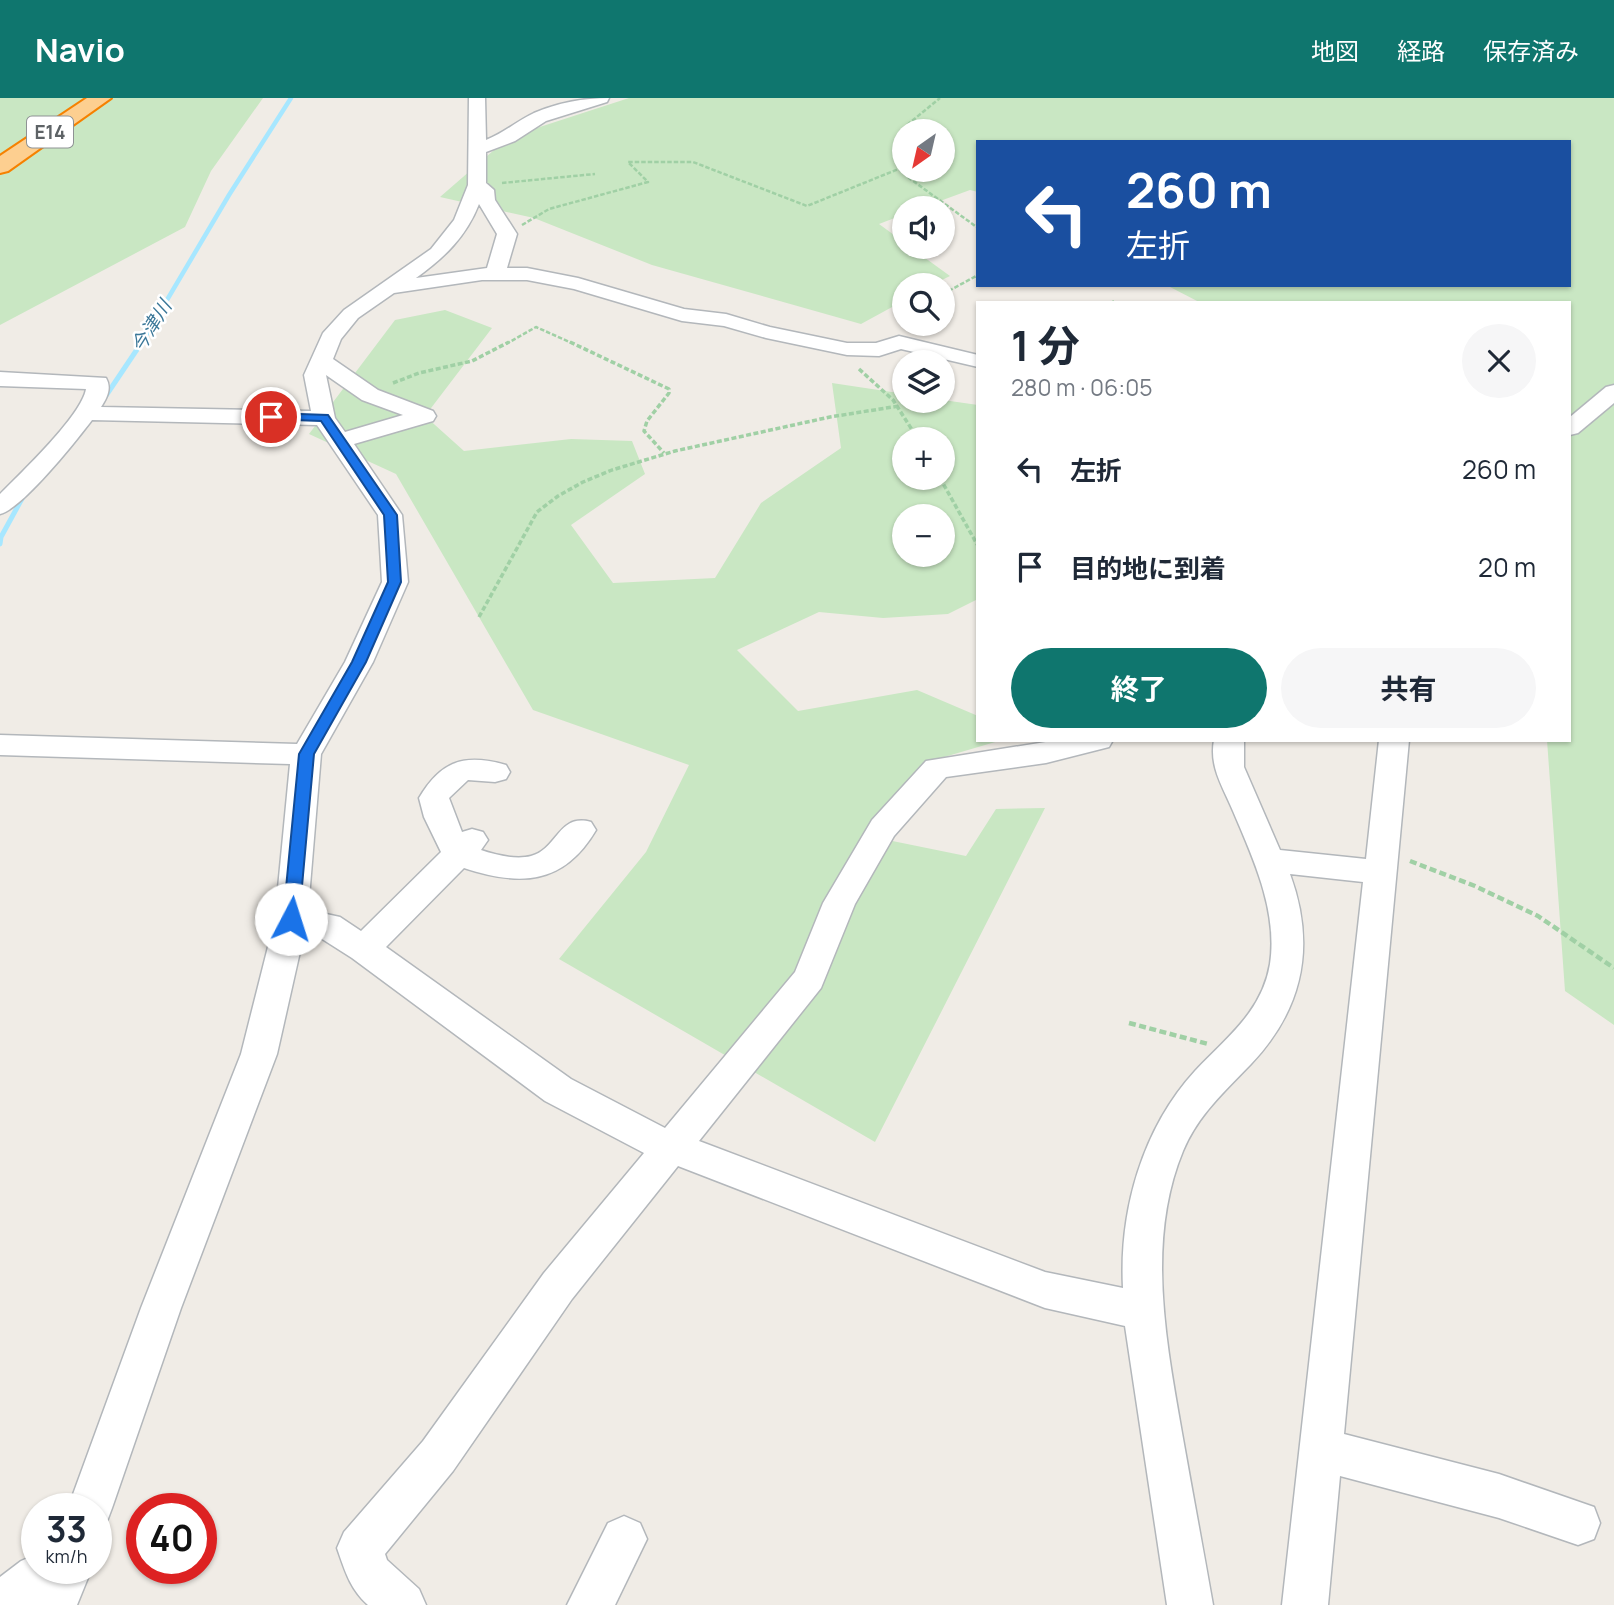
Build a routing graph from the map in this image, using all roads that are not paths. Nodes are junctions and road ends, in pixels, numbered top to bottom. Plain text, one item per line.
1 (74, 98) edge
2 (101, 98) edge
3 (477, 98) edge
4 (601, 98) edge
5 (0, 146) edge
6 (477, 149) junction
7 (0, 166) edge
8 (477, 185) junction
9 (495, 274) junction
10 (387, 288) junction
11 (321, 361) junction
12 (976, 361) edge
13 (0, 379) edge
14 (1614, 392) edge
15 (84, 413) junction
16 (1571, 427) edge
17 (332, 429) junction
18 (0, 507) edge
19 (1091, 742) edge
20 (1228, 742) edge
21 (1394, 742) edge
22 (0, 745) edge
23 (306, 754) junction
24 (495, 772) dead end
25 (580, 830) dead end
26 (466, 846) junction
27 (1268, 860) junction
28 (1381, 863) junction
29 (291, 919) junction
30 (364, 948) junction
31 (673, 1148) junction
32 (1142, 1311) junction
33 (1321, 1449) junction
34 (95, 1493) edge
35 (1578, 1522) dead end
36 (624, 1539) dead end
37 (26, 1584) edge
38 (63, 1584) edge
39 (5, 1605) edge
40 (54, 1605) edge
41 (403, 1605) edge
42 (590, 1605) edge
43 (1190, 1605) edge
44 (1305, 1605) edge

1 - 5 highway, E14
2 - 7 highway, E14
3 - 6 street
4 - 6 street
6 - 8 street
8 - 9 street
8 - 10 street
9 - 10 street
9 - 12 street
10 - 11 street
11 - 17 street
11 - 17 street
13 - 15 street
14 - 16 street
15 - 17 street
15 - 18 street
17 - 23 street
19 - 31 street
20 - 27 street
21 - 28 street
22 - 23 street
23 - 29 street
24 - 26 street
25 - 26 street
26 - 30 street
27 - 28 street
27 - 32 street
28 - 33 street
29 - 30 street
29 - 34 street
30 - 31 street
31 - 32 street
31 - 41 street
32 - 43 street
33 - 35 street
33 - 44 street
36 - 42 street
37 - 39 street
38 - 40 street

